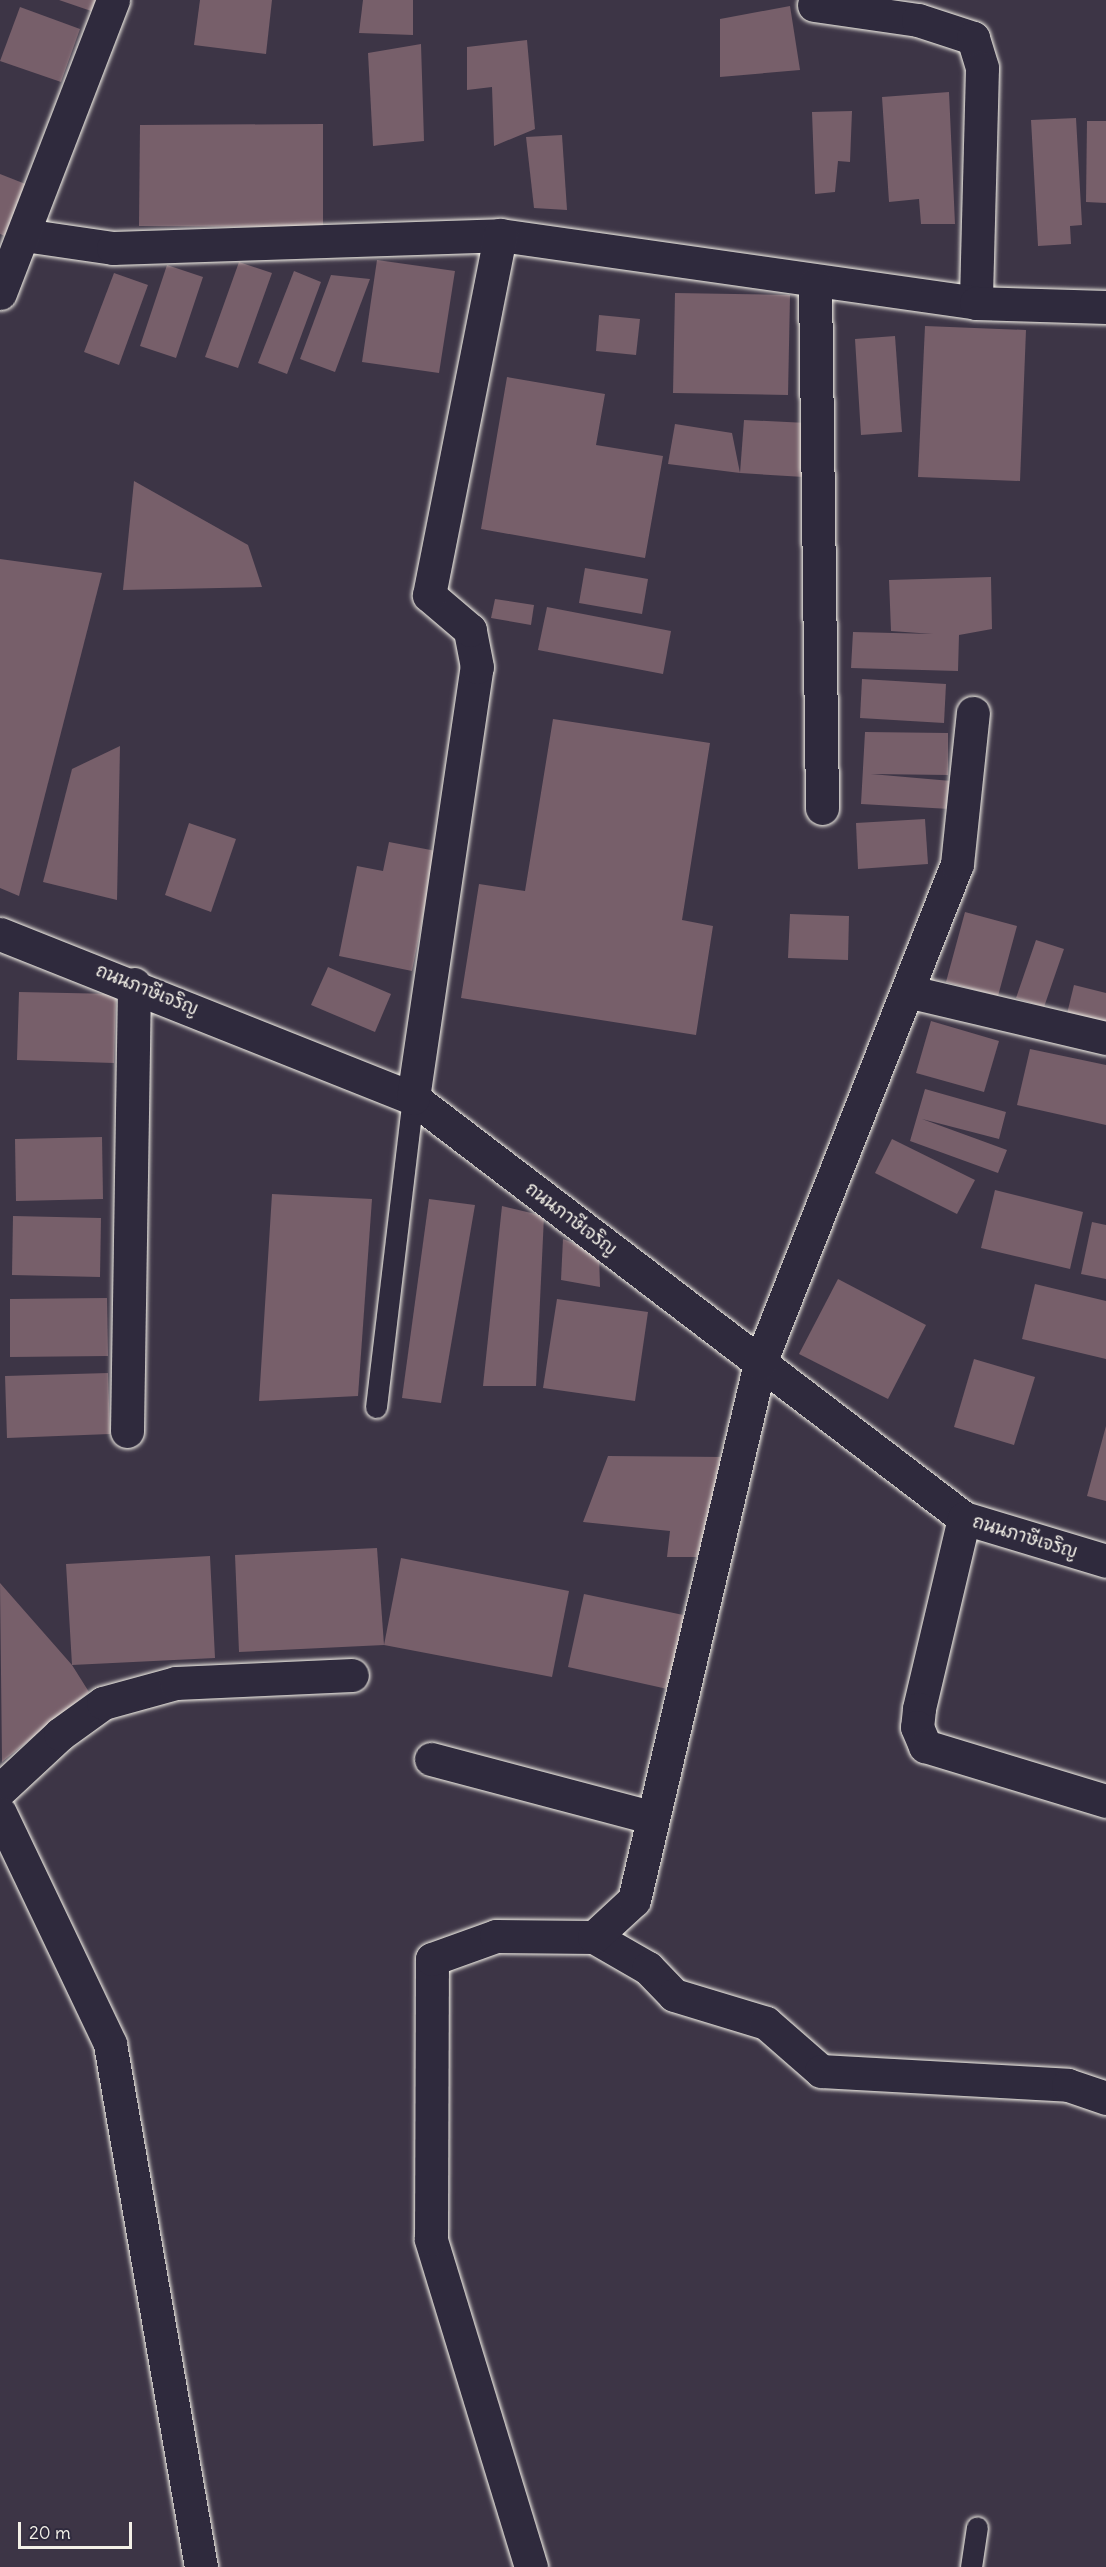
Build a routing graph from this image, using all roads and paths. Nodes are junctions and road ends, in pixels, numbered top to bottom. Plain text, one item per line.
1 (113, 0) edge
2 (814, 6) dead end
3 (24, 235) junction
4 (500, 235) junction
5 (815, 284) junction
6 (0, 293) edge
7 (976, 303) junction
8 (1106, 308) edge
9 (973, 713) dead end
10 (822, 808) dead end
11 (0, 934) edge
12 (135, 984) junction
13 (910, 992) junction
14 (1106, 1038) edge
15 (413, 1098) junction
16 (760, 1363) junction
17 (376, 1407) dead end
18 (127, 1431) dead end
19 (964, 1518) junction
20 (1106, 1561) edge
21 (352, 1676) dead end
22 (431, 1759) dead end
23 (0, 1790) edge
24 (1106, 1801) edge
25 (0, 1813) edge
26 (651, 1816) junction
27 (594, 1937) junction
28 (1106, 2098) edge
29 (977, 2527) dead end
30 (201, 2567) edge
31 (531, 2567) edge
32 (971, 2567) edge

1 - 3 street
2 - 7 street
3 - 4 street
3 - 6 street
4 - 5 street
4 - 15 street
5 - 7 street
5 - 10 street
7 - 8 street
9 - 13 street
11 - 12 street, ถนนภาษีเจริญ
12 - 15 street, ถนนภาษีเจริญ
12 - 18 street
13 - 14 street
13 - 16 street
15 - 16 street, ถนนภาษีเจริญ
15 - 17 lane
16 - 19 street, ถนนภาษีเจริญ
16 - 26 street
19 - 20 street, ถนนภาษีเจริญ
19 - 24 street
21 - 23 street
22 - 26 street
25 - 30 street
26 - 27 street
27 - 28 street
27 - 31 street
29 - 32 lane

